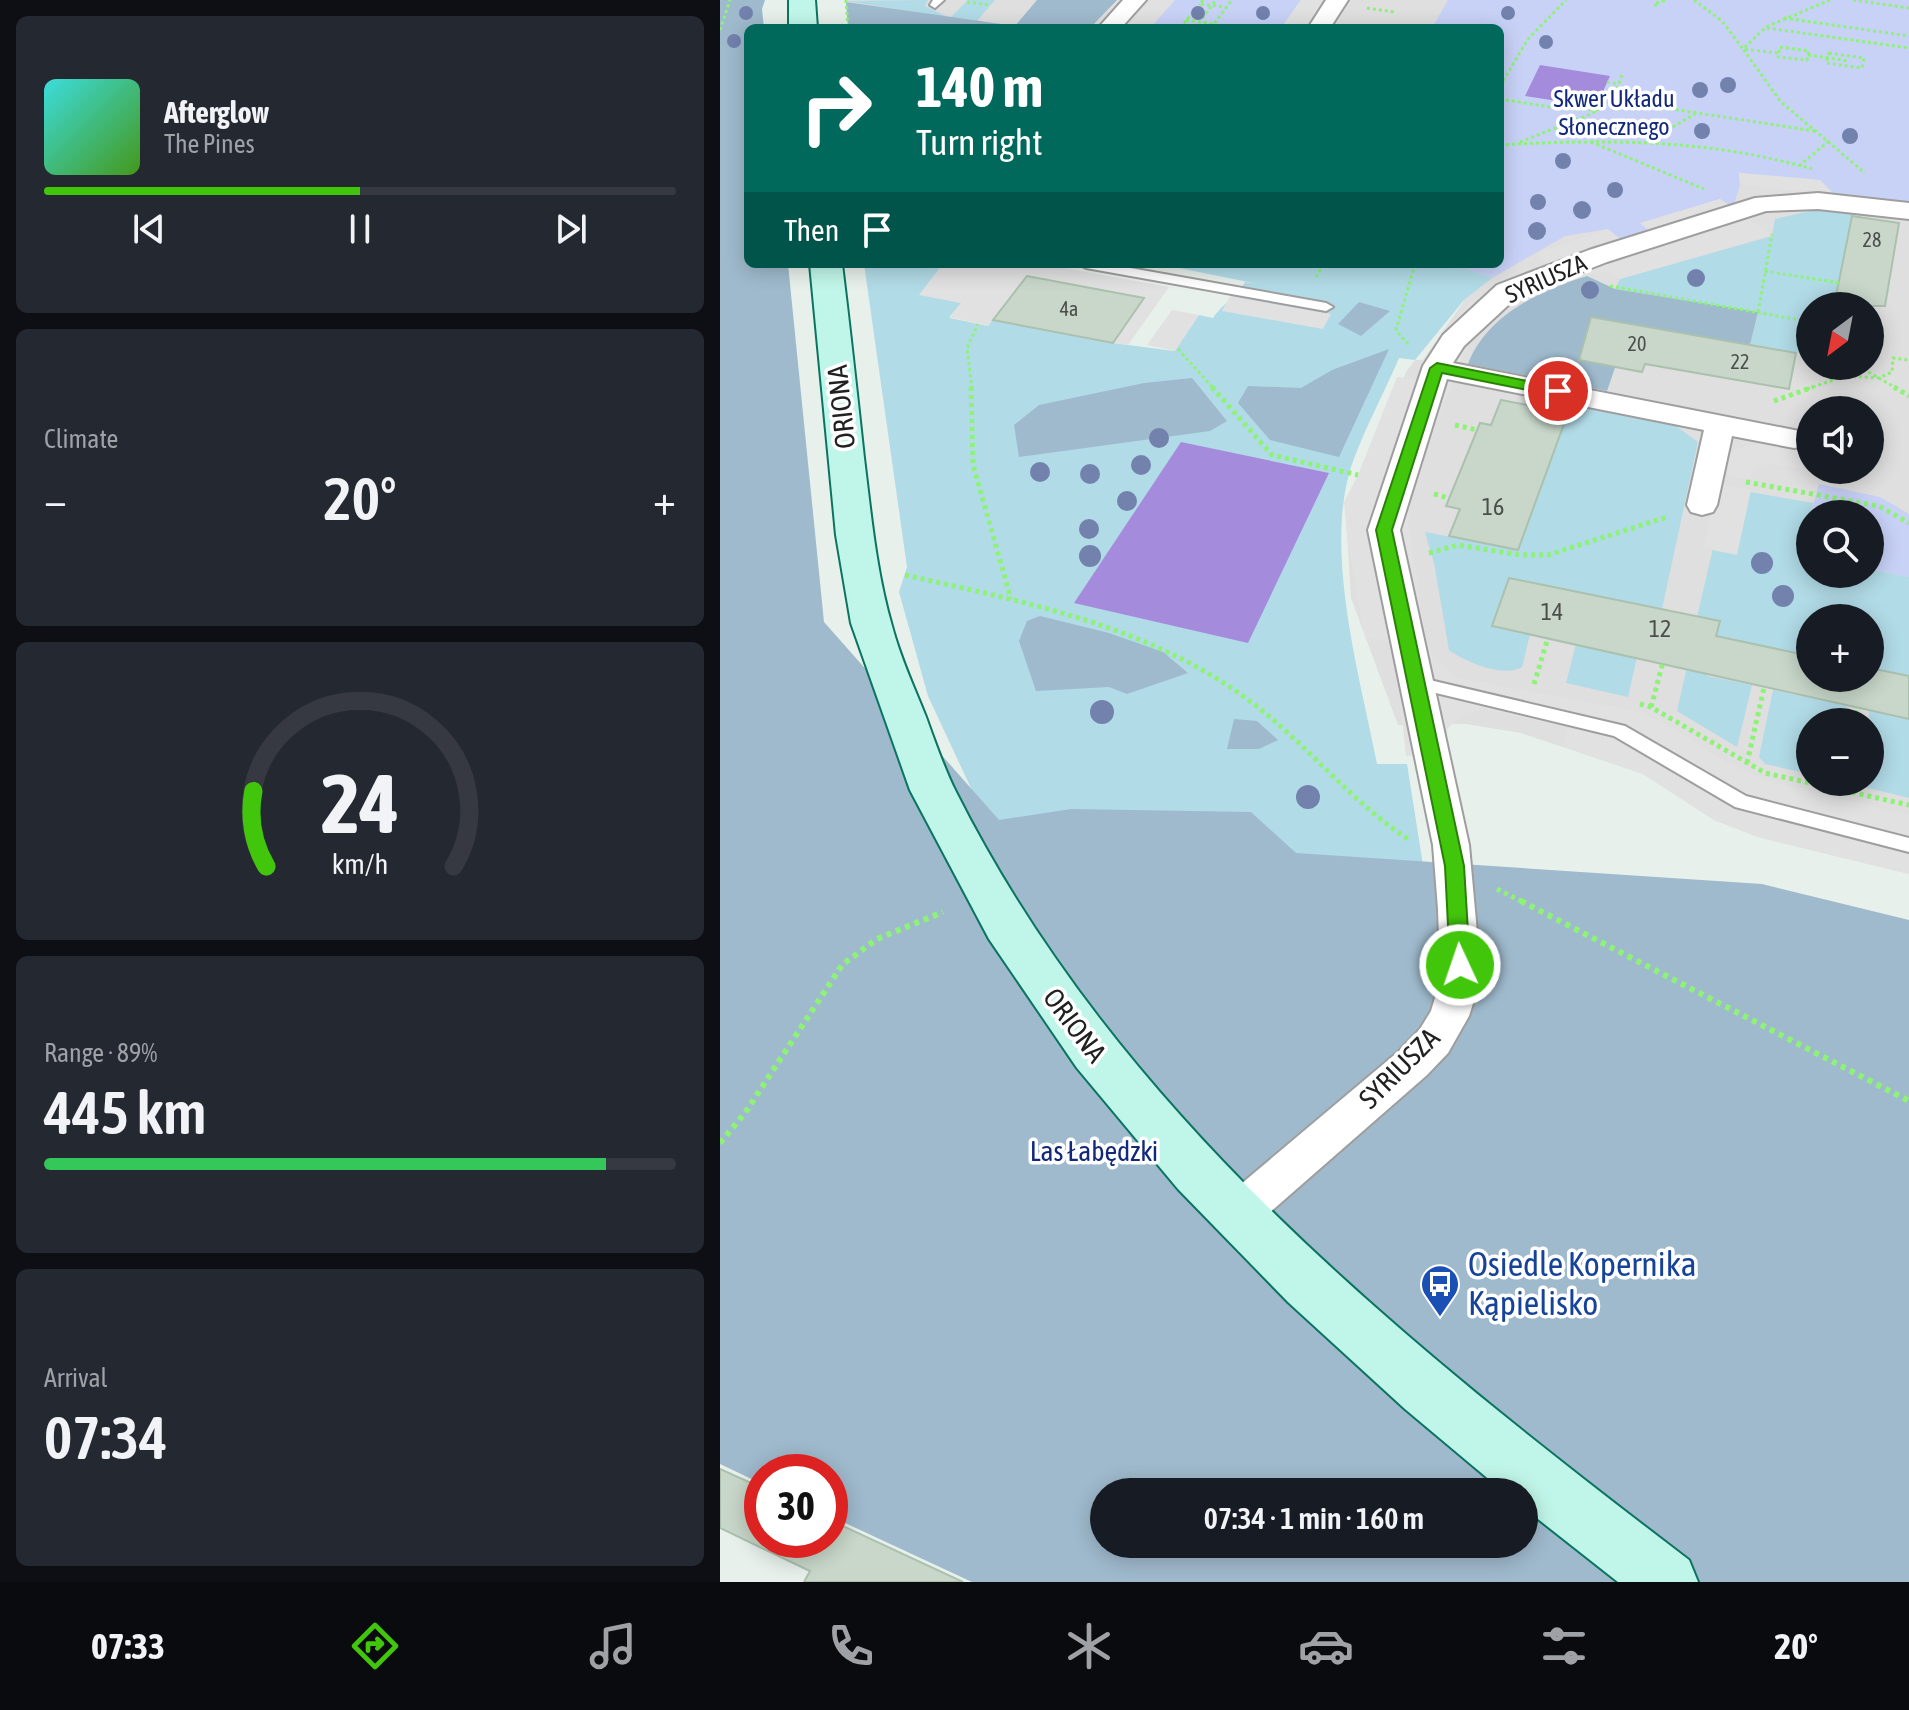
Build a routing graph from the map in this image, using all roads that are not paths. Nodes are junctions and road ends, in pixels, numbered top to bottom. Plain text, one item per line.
1 (802, 0) edge
2 (1135, 0) edge
3 (1346, 3) edge
4 (803, 24) edge
5 (1113, 24) edge
6 (1323, 24) edge
7 (1897, 210) edge
8 (826, 268) edge
9 (1109, 268) edge
10 (1326, 307) dead end
11 (1451, 370) junction
12 (1720, 423) junction
13 (1794, 439) dead end
14 (1702, 505) road end
15 (1417, 683) junction
16 (1909, 845) edge
17 (1237, 1214) junction
18 (1667, 1582) edge

1 - 4 street
2 - 5 street
3 - 6 street
7 - 11 street, SYRIUSZA
8 - 17 street, ORIONA
9 - 10 lane
11 - 12 street
11 - 15 street, SYRIUSZA
12 - 13 street
12 - 14 street
15 - 16 lane
15 - 17 street, SYRIUSZA
17 - 18 street, ORIONA

